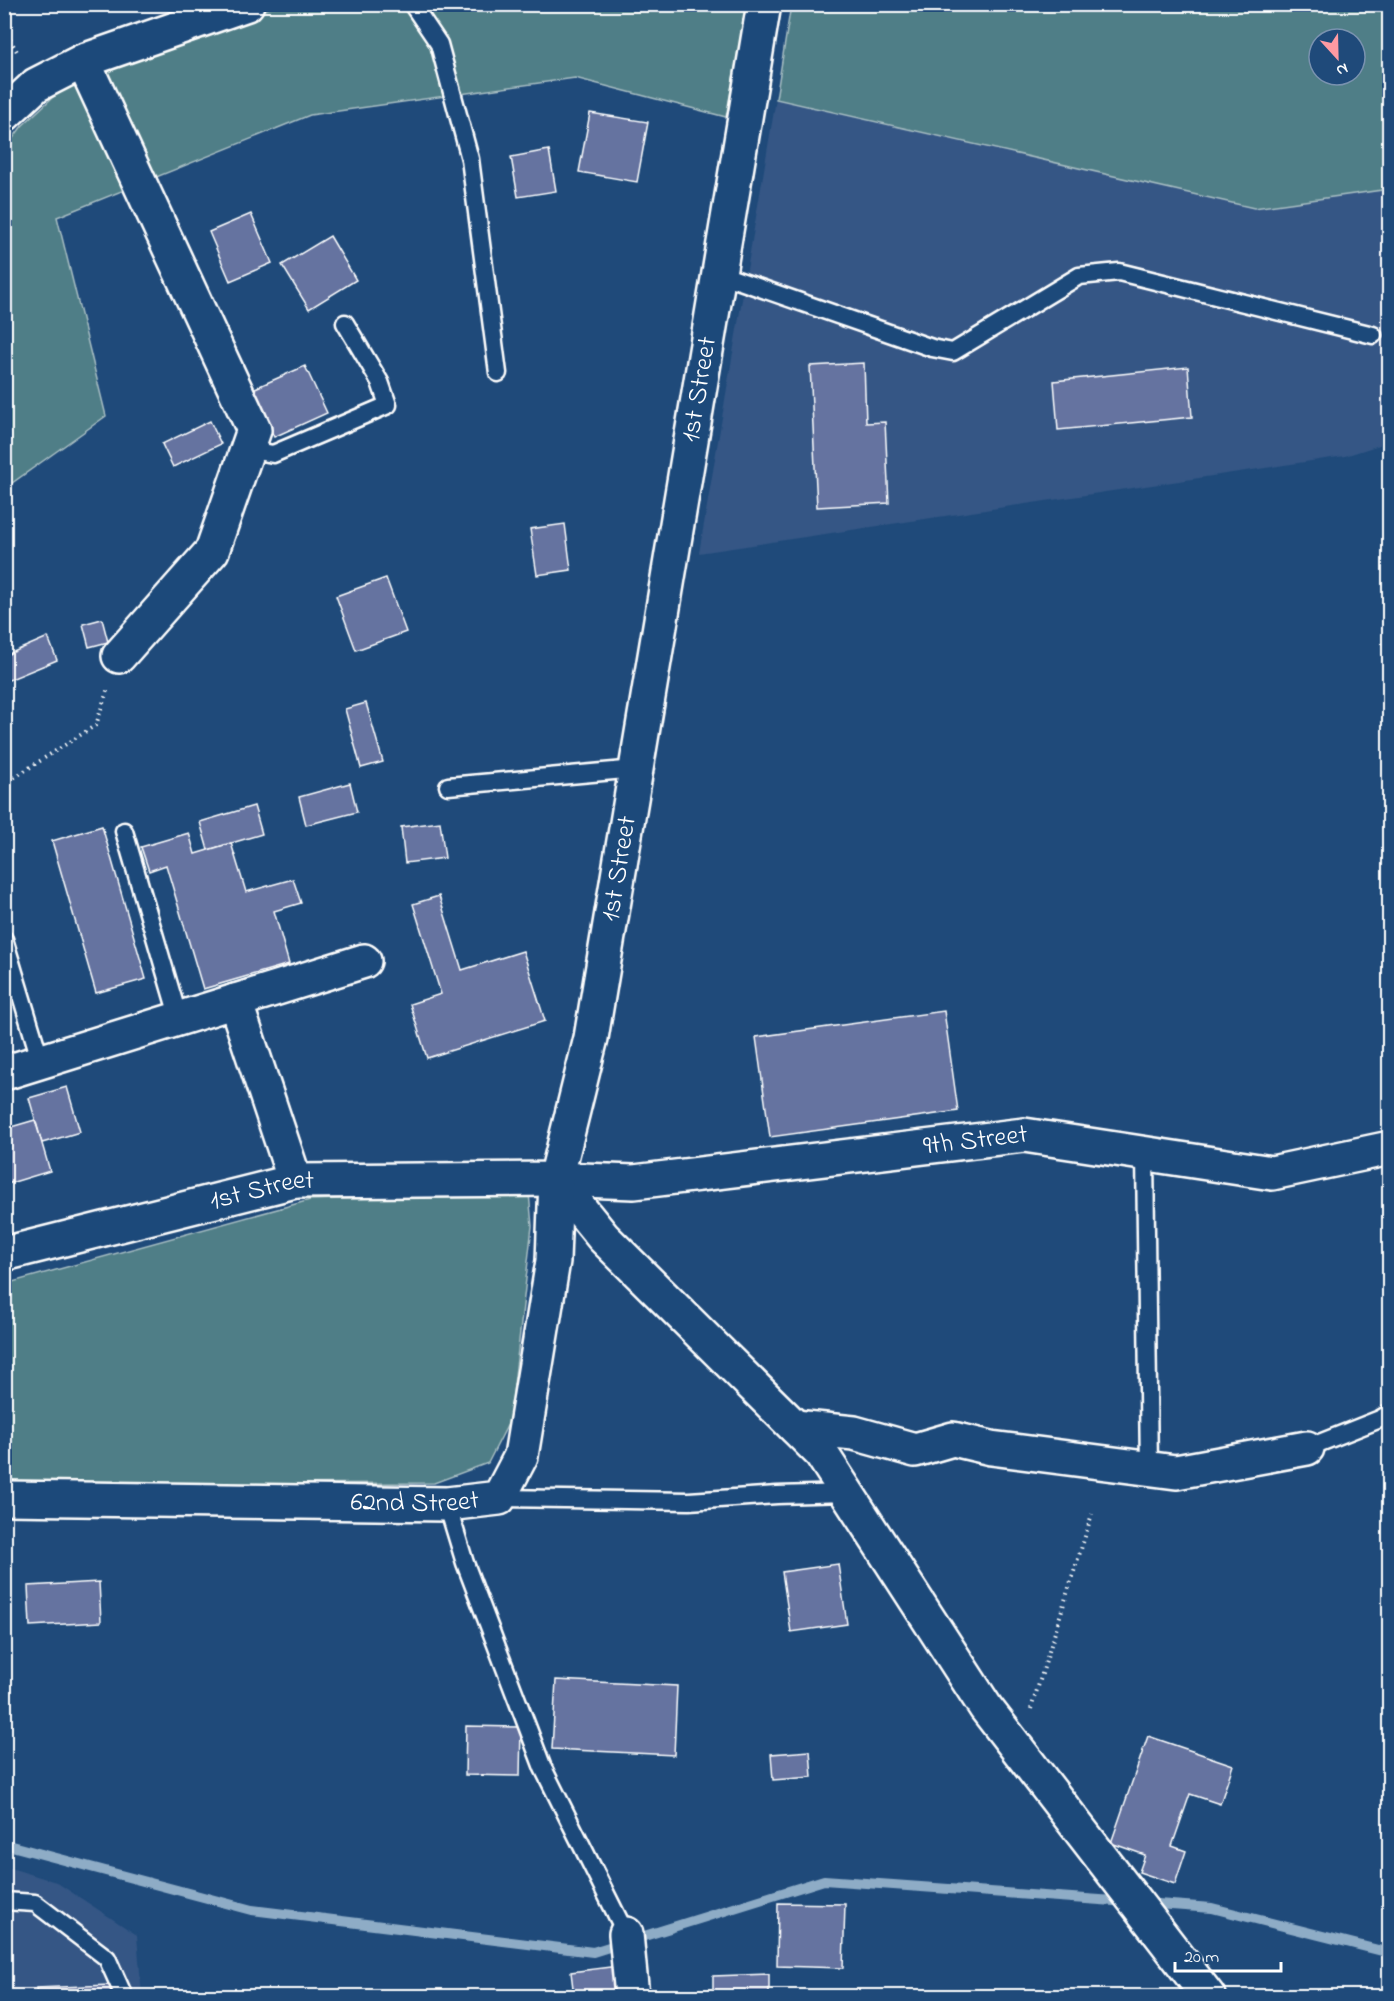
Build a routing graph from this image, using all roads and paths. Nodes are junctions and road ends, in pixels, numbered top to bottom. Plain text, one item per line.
1 (247, 4) edge
2 (412, 4) edge
3 (764, 4) edge
4 (83, 61) junction
5 (4, 116) edge
6 (720, 274) junction
7 (345, 322) dead end
8 (1373, 335) dead end
9 (498, 373) dead end
10 (248, 448) junction
11 (118, 656) joint
12 (636, 769) junction
13 (4, 784) edge
14 (448, 786) dead end
15 (124, 831) dead end
16 (4, 939) edge
17 (364, 961) dead end
18 (235, 1001) junction
19 (179, 1019) junction
20 (41, 1062) junction
21 (4, 1073) edge
22 (1389, 1148) edge
23 (1145, 1154) junction
24 (556, 1179) junction
25 (295, 1181) junction
26 (4, 1254) edge
27 (1389, 1413) edge
28 (795, 1427) junction
29 (1307, 1448) joint
30 (1149, 1469) junction
31 (848, 1493) junction
32 (4, 1498) edge
33 (499, 1498) junction
34 (447, 1504) junction
35 (1092, 1514) dead end
36 (1018, 1750) junction
37 (4, 1901) edge
38 (626, 1934) joint
39 (124, 1996) edge
40 (632, 1996) edge
41 (1207, 1996) edge

1 - 4 street
2 - 9 lane
3 - 6 street, 1st Street
4 - 5 street
4 - 10 street
6 - 8 lane
6 - 12 street, 1st Street
7 - 10 lane
10 - 11 street
11 - 13 path
12 - 14 lane
12 - 24 street, 1st Street
15 - 19 lane
16 - 20 lane
17 - 18 street
18 - 19 street
18 - 25 street
19 - 20 street
20 - 21 street
22 - 23 street, 9th Street
23 - 24 street, 9th Street
23 - 30 lane
24 - 25 street, 1st Street
24 - 28 street
24 - 33 street, 62nd Street
25 - 26 street, 1st Street
27 - 29 lane
28 - 30 street
28 - 31 street
29 - 30 street
31 - 33 lane
31 - 36 street
32 - 34 street, 62nd Street
33 - 34 street, 62nd Street
34 - 38 lane
35 - 36 path
36 - 41 street
37 - 39 lane
38 - 40 street

